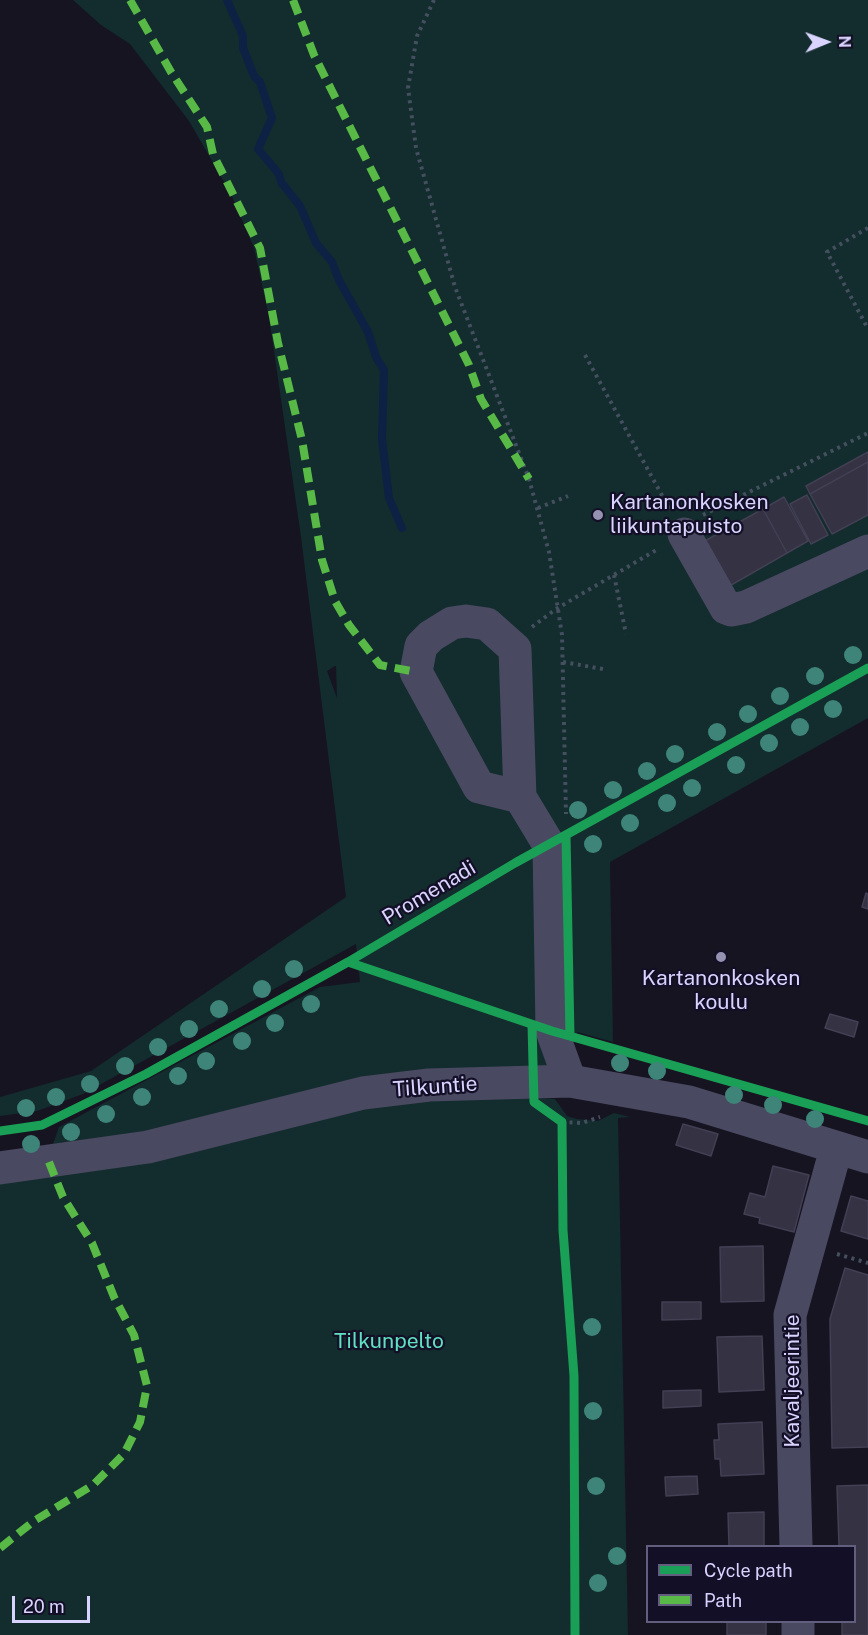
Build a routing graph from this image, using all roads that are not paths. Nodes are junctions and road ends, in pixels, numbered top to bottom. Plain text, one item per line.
1 (684, 534) road end
2 (868, 551) edge
3 (520, 797) junction
4 (570, 1081) junction
5 (836, 1149) junction
6 (868, 1157) edge
7 (0, 1168) edge
8 (796, 1545) edge

1 - 2 street
3 - 3 street
3 - 4 street
4 - 5 street, Tilkuntie
4 - 7 street, Tilkuntie
5 - 6 street, Tilkuntie
5 - 8 street, Kavaljeerintie

